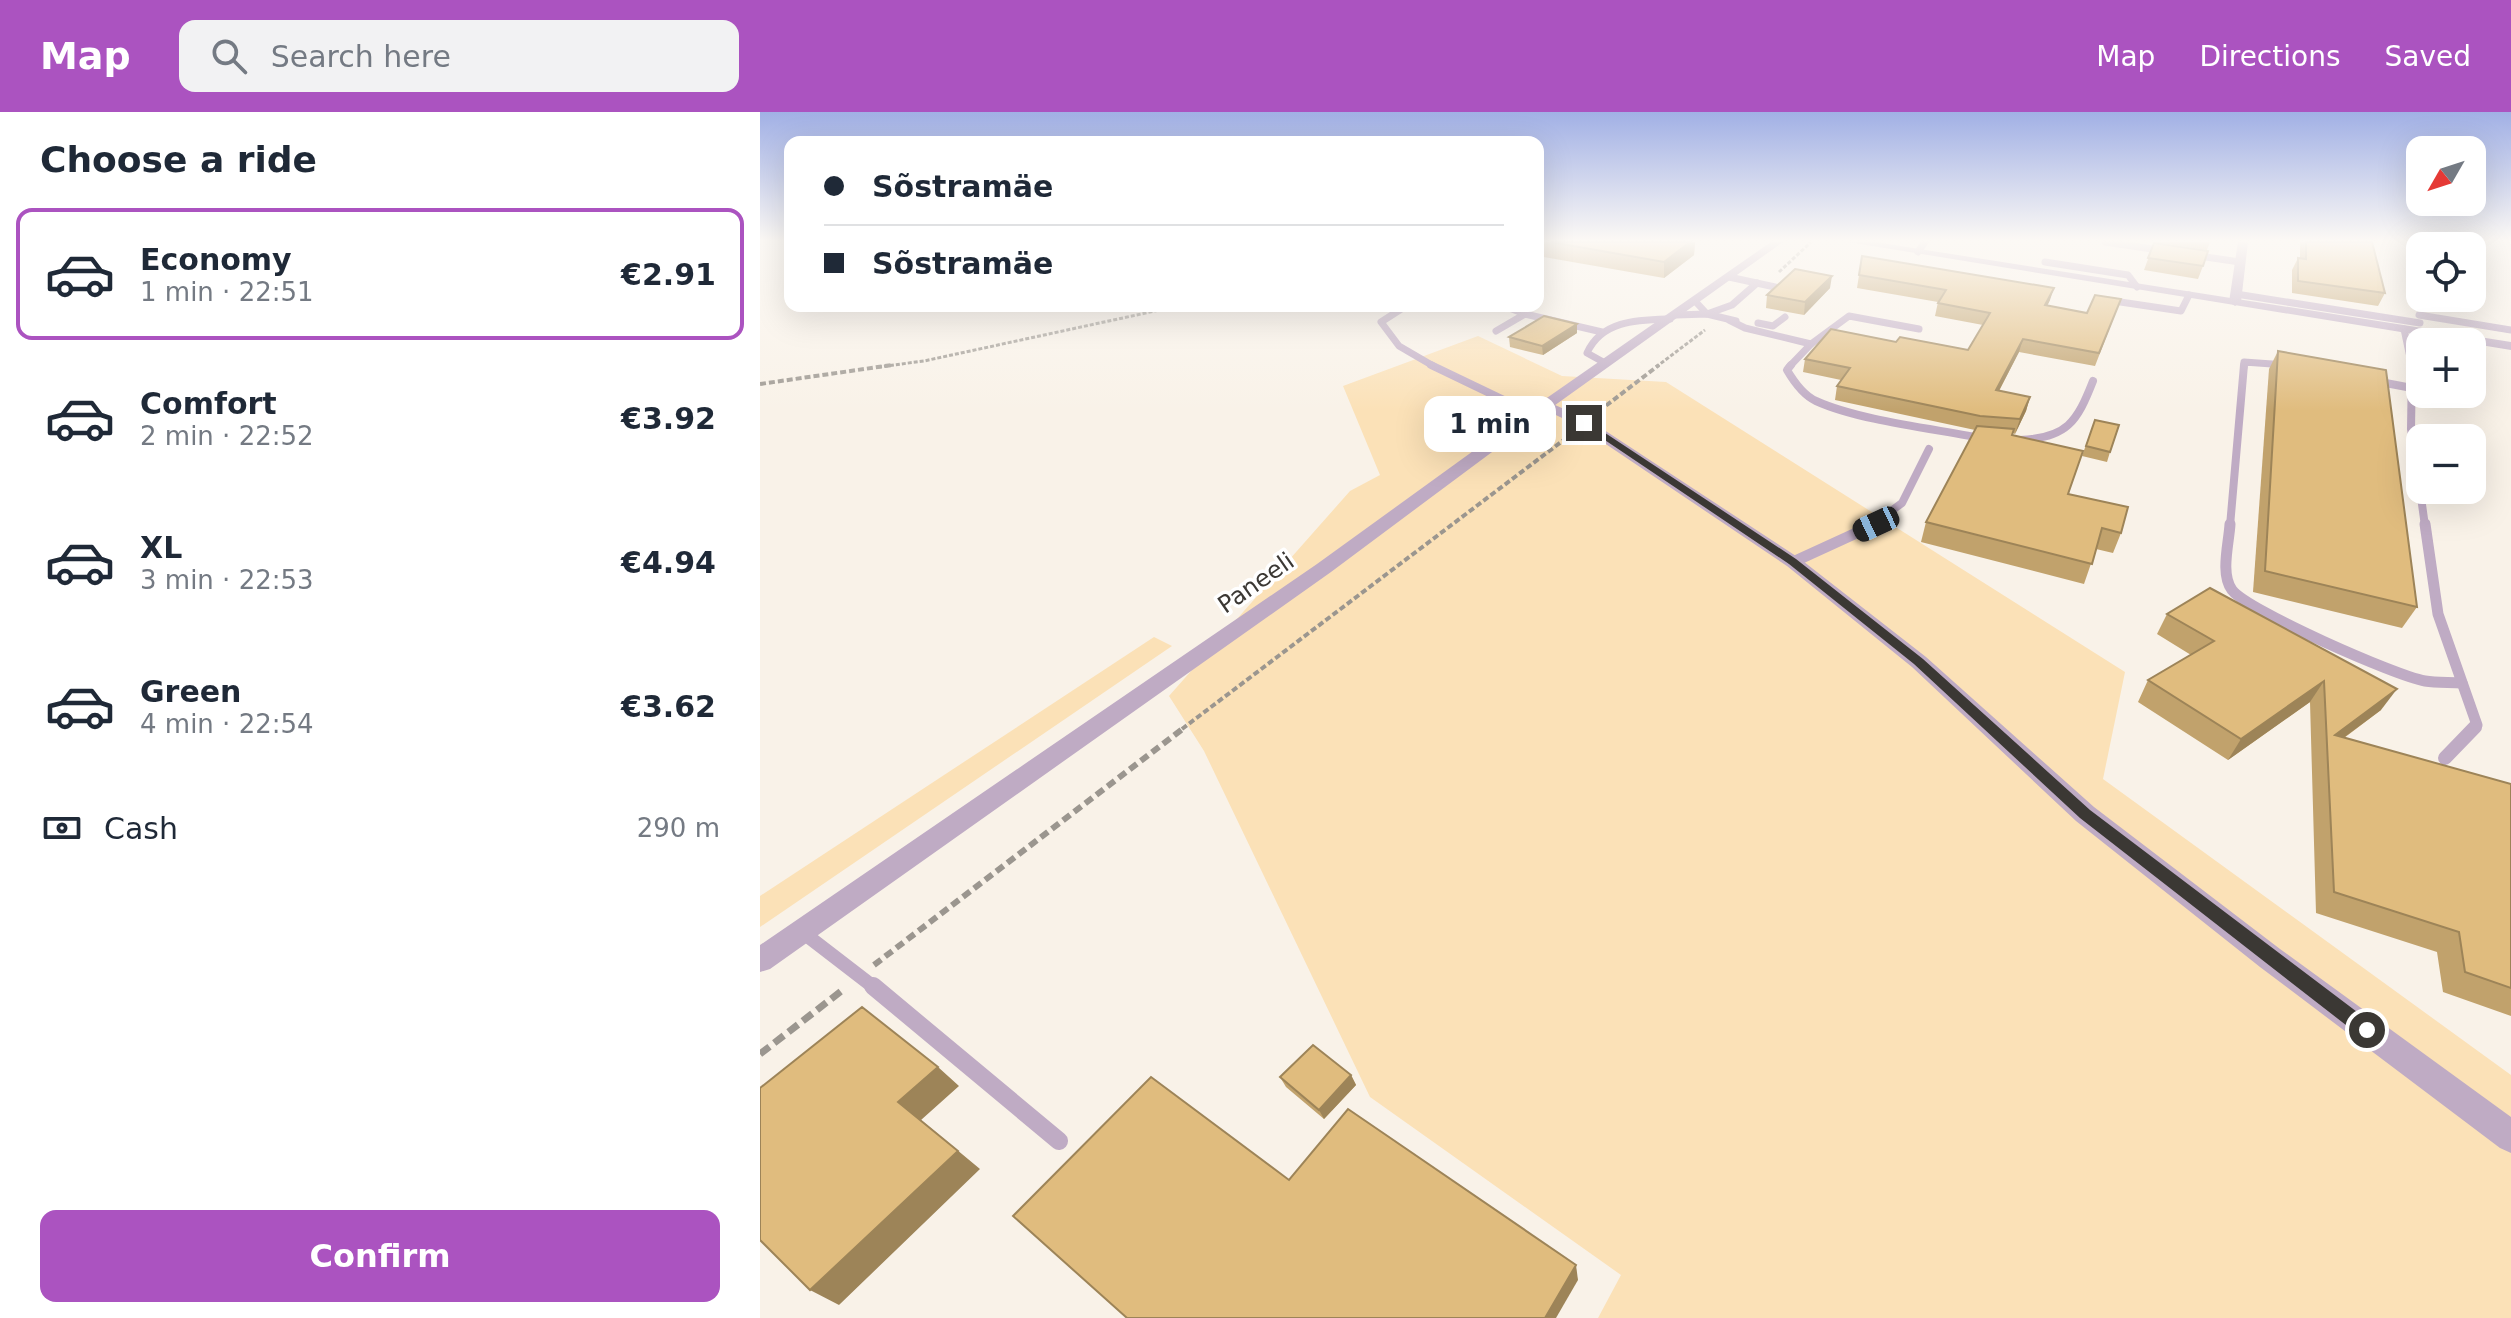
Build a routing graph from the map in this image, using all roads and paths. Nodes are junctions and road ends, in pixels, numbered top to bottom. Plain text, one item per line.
1 (1710, 298) edge
2 (1741, 298) edge
3 (2187, 298) edge
4 (2238, 298) edge
5 (2238, 298) edge
6 (2097, 299) edge
7 (1701, 308) junction
8 (1150, 312) edge
9 (1397, 312) edge
10 (1520, 312) edge
11 (2419, 312) edge
12 (1525, 314) junction
13 (1673, 317) junction
14 (1785, 317) edge
15 (1725, 319) junction
16 (2421, 323) junction
17 (1919, 329) dead end
18 (2404, 329) junction
19 (2511, 330) edge
20 (1496, 331) dead end
21 (1602, 332) junction
22 (2406, 337) edge
23 (1811, 344) junction
24 (2511, 346) edge
25 (1605, 363) junction
26 (2295, 367) edge
27 (2368, 380) edge
28 (2093, 381) dead end
29 (760, 384) edge
30 (2406, 387) edge
31 (1540, 410) junction
32 (1584, 423) junction
33 (1991, 439) edge
34 (2005, 440) edge
35 (1929, 449) dead end
36 (2422, 504) edge
37 (1793, 562) junction
38 (2462, 683) junction
39 (2445, 758) dead end
40 (801, 931) junction
41 (760, 960) edge
42 (861, 976) junction
43 (760, 1054) edge
44 (2511, 1137) edge
45 (1059, 1141) dead end

1 - 7 street, Paneeli
2 - 7 lane
3 - 6 lane
4 - 16 lane
5 - 18 street
7 - 13 street, Paneeli
7 - 15 lane
8 - 29 path
9 - 31 lane
10 - 12 lane
11 - 16 lane
12 - 20 lane
12 - 21 lane
13 - 21 lane
13 - 25 street, Paneeli
14 - 15 lane
15 - 23 lane
15 - 32 path
16 - 18 street
16 - 19 lane
16 - 24 street
17 - 23 lane
18 - 22 lane
21 - 25 lane
23 - 33 lane
25 - 31 street, Paneeli
26 - 38 lane
27 - 30 lane
28 - 34 lane
31 - 32 street
31 - 40 street, Paneeli
32 - 37 street
32 - 42 path
35 - 37 lane
36 - 38 lane
37 - 44 street
38 - 39 lane
40 - 41 street, Paneeli
40 - 42 lane
42 - 43 path
42 - 45 lane

